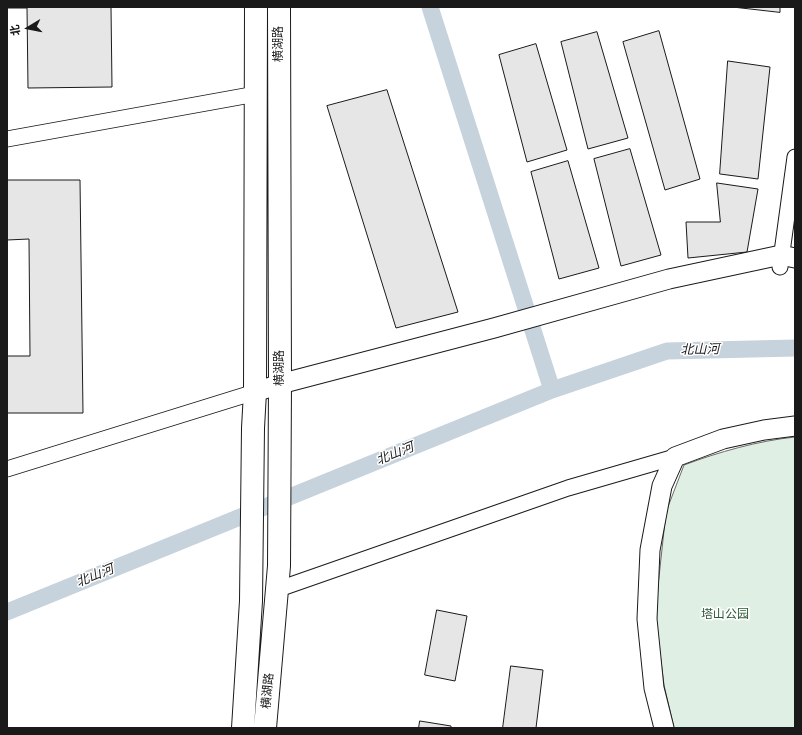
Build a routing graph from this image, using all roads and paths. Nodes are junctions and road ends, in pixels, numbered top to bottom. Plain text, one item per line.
1 (256, 7) edge
2 (279, 7) edge
3 (256, 94) junction
4 (7, 139) edge
5 (795, 157) edge
6 (785, 260) edge
7 (280, 384) junction
8 (255, 392) junction
9 (795, 426) edge
10 (675, 457) junction
11 (7, 468) edge
12 (276, 590) junction
13 (243, 728) edge
14 (265, 728) edge
15 (664, 728) edge

1 - 3 highway, 横湖路
2 - 7 highway, 横湖路
3 - 4 street
3 - 8 highway, 横湖路
5 - 6 street
6 - 7 street
7 - 8 street
7 - 12 highway, 横湖路
8 - 11 street
8 - 13 highway, 横湖路
9 - 10 street
10 - 12 street
10 - 15 street
12 - 14 highway, 横湖路

